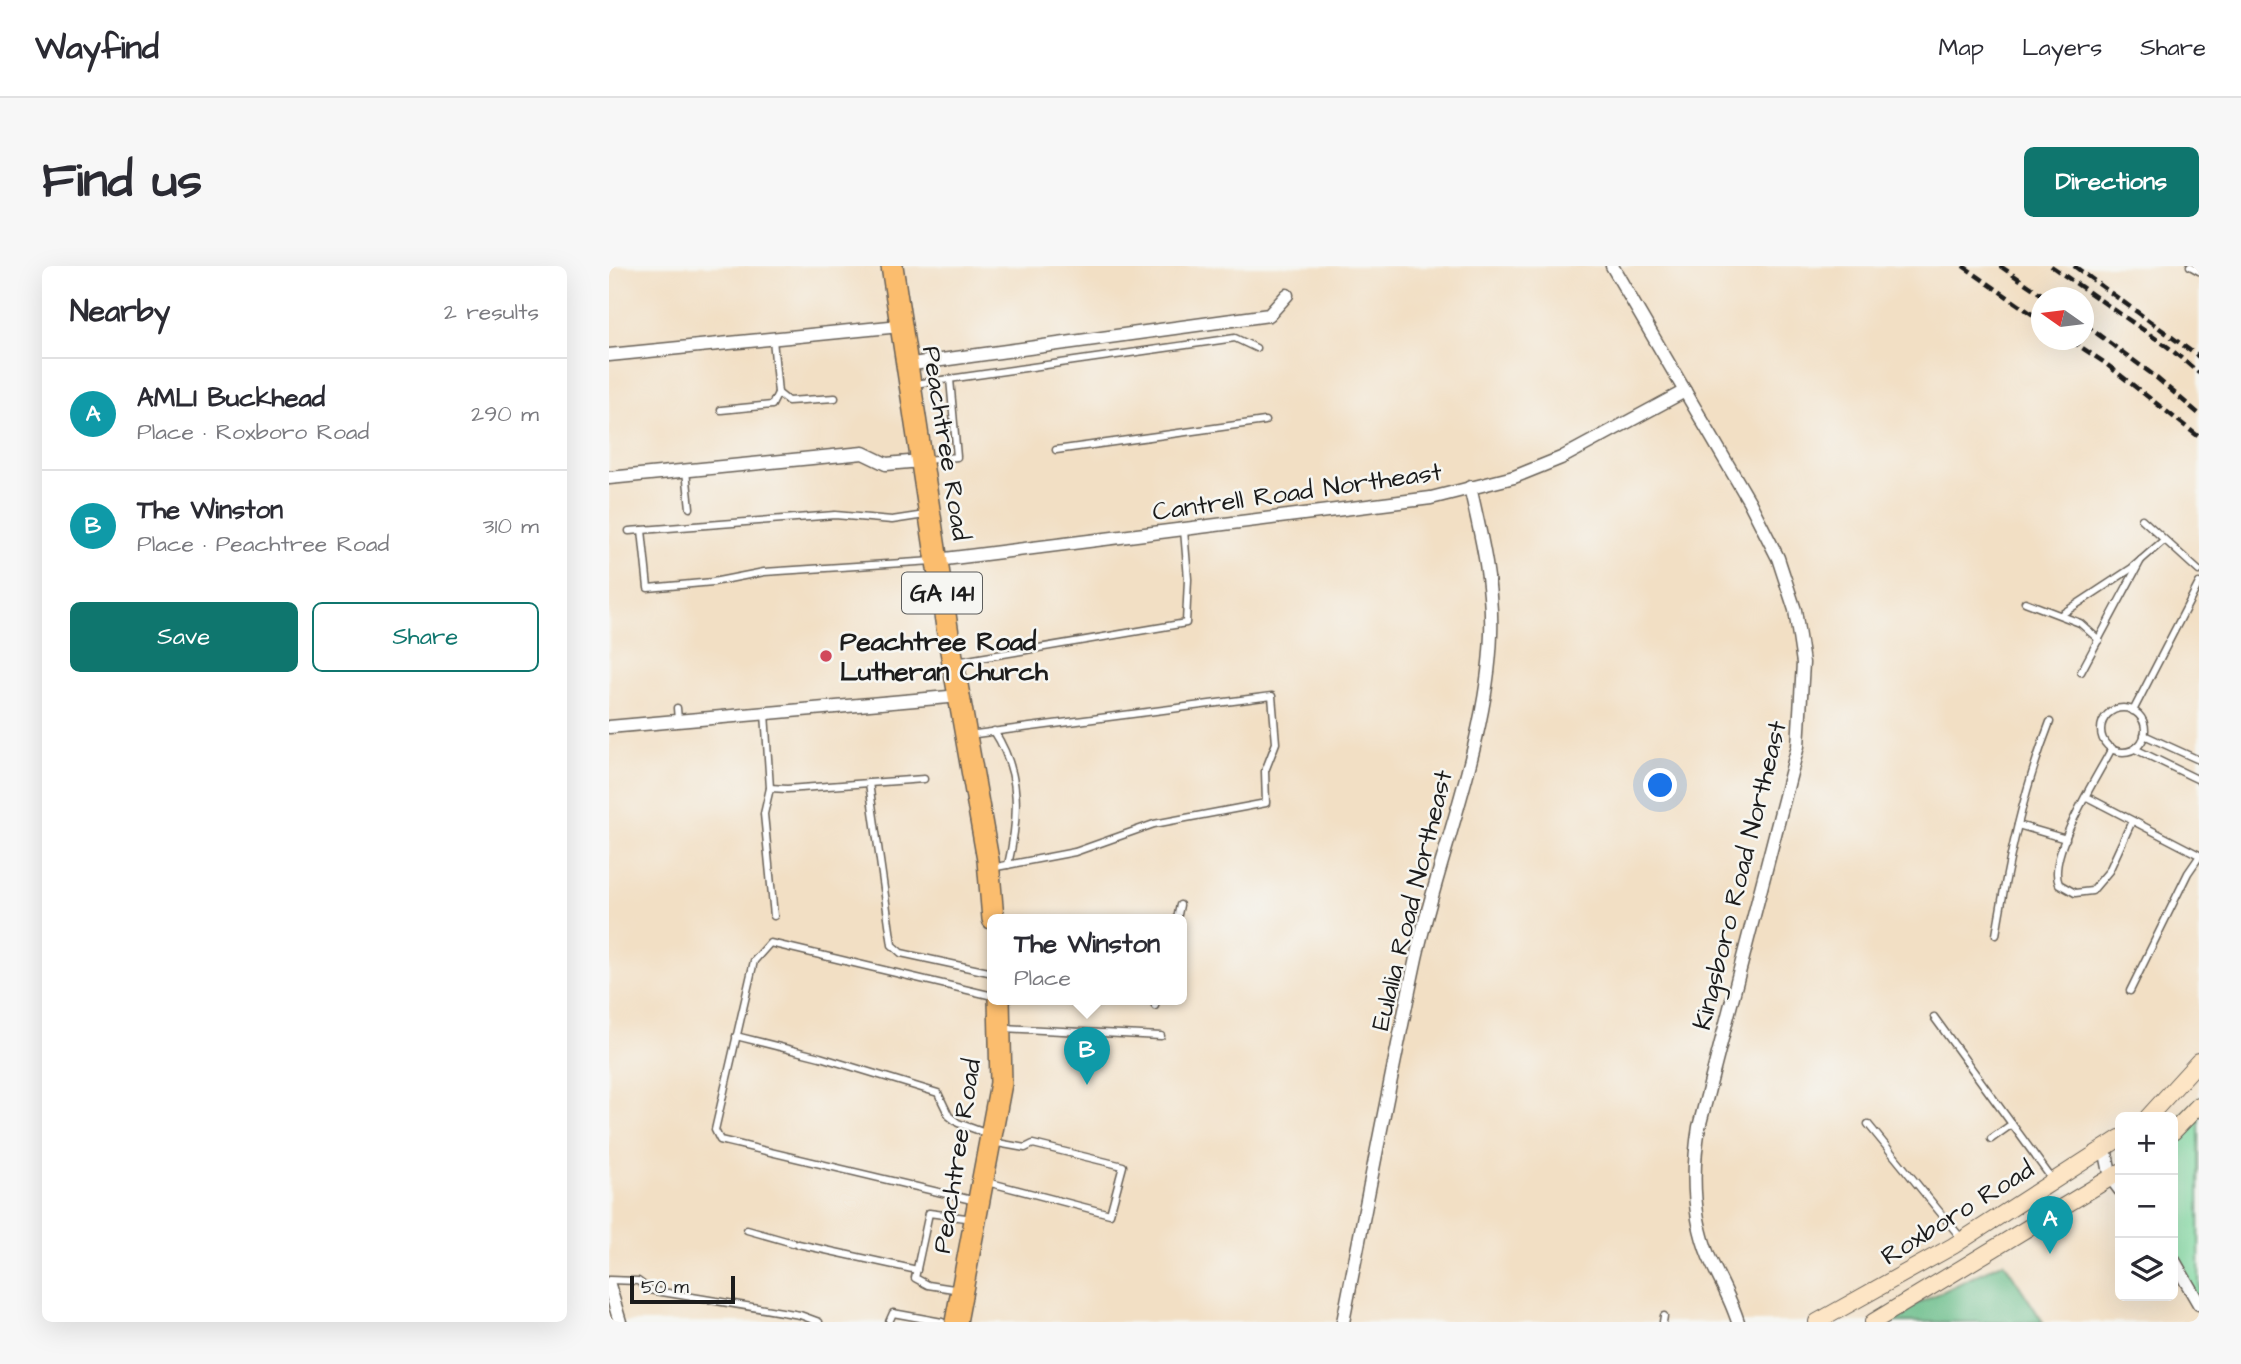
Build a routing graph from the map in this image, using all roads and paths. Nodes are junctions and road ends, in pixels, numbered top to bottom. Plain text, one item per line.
1 (892, 266) edge
2 (1612, 266) edge
3 (2190, 266) edge
4 (2199, 271) edge
5 (1287, 295) dead end
6 (900, 326) junction
7 (773, 339) junction
8 (1256, 348) dead end
9 (609, 355) edge
10 (907, 375) junction
11 (950, 379) junction
12 (1685, 391) junction
13 (778, 393) junction
14 (835, 398) dead end
15 (721, 410) dead end
16 (1265, 421) dead end
17 (1056, 450) dead end
18 (921, 461) junction
19 (686, 471) junction
20 (609, 478) edge
21 (1470, 487) junction
22 (690, 508) dead end
23 (930, 514) junction
24 (2142, 519) dead end
25 (642, 530) junction
26 (1184, 530) junction
27 (629, 531) dead end
28 (2164, 540) junction
29 (2141, 560) junction
30 (937, 561) junction
31 (2199, 571) edge
32 (2199, 583) edge
33 (2025, 602) dead end
34 (2062, 614) junction
35 (2099, 640) junction
36 (954, 662) junction
37 (2081, 672) dead end
38 (960, 696) junction
39 (2133, 711) junction
40 (765, 713) junction
41 (2050, 722) dead end
42 (609, 726) edge
43 (994, 731) junction
44 (967, 735) junction
45 (2144, 735) junction
46 (2112, 748) junction
47 (2135, 748) junction
48 (2199, 760) edge
49 (924, 779) dead end
50 (2199, 780) edge
51 (869, 783) junction
52 (770, 788) junction
53 (2087, 797) junction
54 (2132, 821) junction
55 (2018, 825) junction
56 (2066, 839) junction
57 (2199, 856) edge
58 (999, 866) junction
59 (1180, 905) dead end
60 (994, 914) edge
61 (1178, 914) edge
62 (774, 916) dead end
63 (1996, 935) dead end
64 (987, 972) edge
65 (2130, 991) dead end
66 (987, 995) edge
67 (999, 1005) edge
68 (1934, 1017) dead end
69 (1001, 1028) junction
70 (736, 1036) junction
71 (1161, 1036) dead end
72 (2199, 1061) edge
73 (2199, 1105) edge
74 (2153, 1112) edge
75 (1868, 1124) dead end
76 (2012, 1124) junction
77 (2178, 1127) edge
78 (990, 1138) junction
79 (1991, 1139) dead end
80 (2115, 1141) edge
81 (2105, 1148) junction
82 (2115, 1175) edge
83 (2053, 1181) junction
84 (2115, 1181) edge
85 (978, 1201) junction
86 (747, 1230) dead end
87 (1962, 1240) junction
88 (2178, 1268) edge
89 (917, 1270) junction
90 (609, 1283) edge
91 (962, 1290) junction
92 (2199, 1304) edge
93 (620, 1322) edge
94 (819, 1322) edge
95 (889, 1322) edge
96 (942, 1322) edge
97 (956, 1322) edge
98 (1343, 1322) edge
99 (1738, 1322) edge
100 (1817, 1322) edge
101 (1873, 1322) edge

1 - 6 highway, Peachtree Road / GA 141
2 - 12 street, Kingsboro Road Northeast
3 - 4 lane
5 - 10 street
6 - 7 street
6 - 10 highway, Peachtree Road / GA 141
7 - 9 street
7 - 13 lane
8 - 11 lane
10 - 11 lane
10 - 18 highway, Peachtree Road / GA 141
11 - 18 lane
12 - 21 street, Cantrell Road Northeast
12 - 99 street, Kingsboro Road Northeast
13 - 14 lane
13 - 15 lane
16 - 17 lane
18 - 19 street
18 - 23 highway, Peachtree Road / GA 141
19 - 20 street
19 - 22 lane
21 - 26 street, Cantrell Road Northeast
21 - 98 street, Eulalia Road Northeast
23 - 25 lane
23 - 30 highway, Peachtree Road / GA 141
24 - 28 lane
25 - 27 lane
25 - 30 lane
26 - 30 street, Cantrell Road Northeast
26 - 36 lane
28 - 29 lane
28 - 31 lane
29 - 34 lane
29 - 35 lane
30 - 36 highway, Peachtree Road / GA 141
32 - 39 lane
33 - 34 lane
34 - 35 lane
35 - 37 lane
36 - 38 highway, Peachtree Road / GA 141
38 - 40 street
38 - 44 highway, Peachtree Road / GA 141
39 - 45 lane
39 - 46 lane
40 - 42 street
40 - 52 lane
41 - 55 lane
43 - 44 lane
43 - 58 lane
43 - 58 lane
44 - 58 highway, Peachtree Road / GA 141
45 - 47 lane
45 - 48 lane
46 - 47 lane
46 - 53 lane
47 - 50 lane
49 - 51 lane
51 - 52 lane
51 - 64 lane
52 - 62 lane
53 - 54 lane
53 - 56 lane
54 - 56 lane
54 - 57 lane
55 - 56 lane
55 - 63 lane
57 - 65 lane
58 - 60 highway, Peachtree Road / GA 141
59 - 61 lane
66 - 70 lane
67 - 69 highway, Peachtree Road
68 - 76 lane
69 - 71 lane
69 - 78 highway, Peachtree Road
70 - 78 lane
70 - 85 lane
72 - 74 main road
73 - 77 main road
75 - 87 lane
76 - 79 lane
76 - 83 lane
78 - 85 highway, Peachtree Road
78 - 85 lane
80 - 81 main road, Roxboro Road
81 - 82 street
81 - 83 main road, Roxboro Road
83 - 87 main road, Roxboro Road
84 - 101 main road, Roxboro Road
85 - 89 lane
85 - 91 highway, Peachtree Road
86 - 89 lane
87 - 100 main road, Roxboro Road
88 - 92 street
89 - 91 lane
90 - 93 street
90 - 94 lane
91 - 97 highway, Peachtree Road
95 - 96 lane

